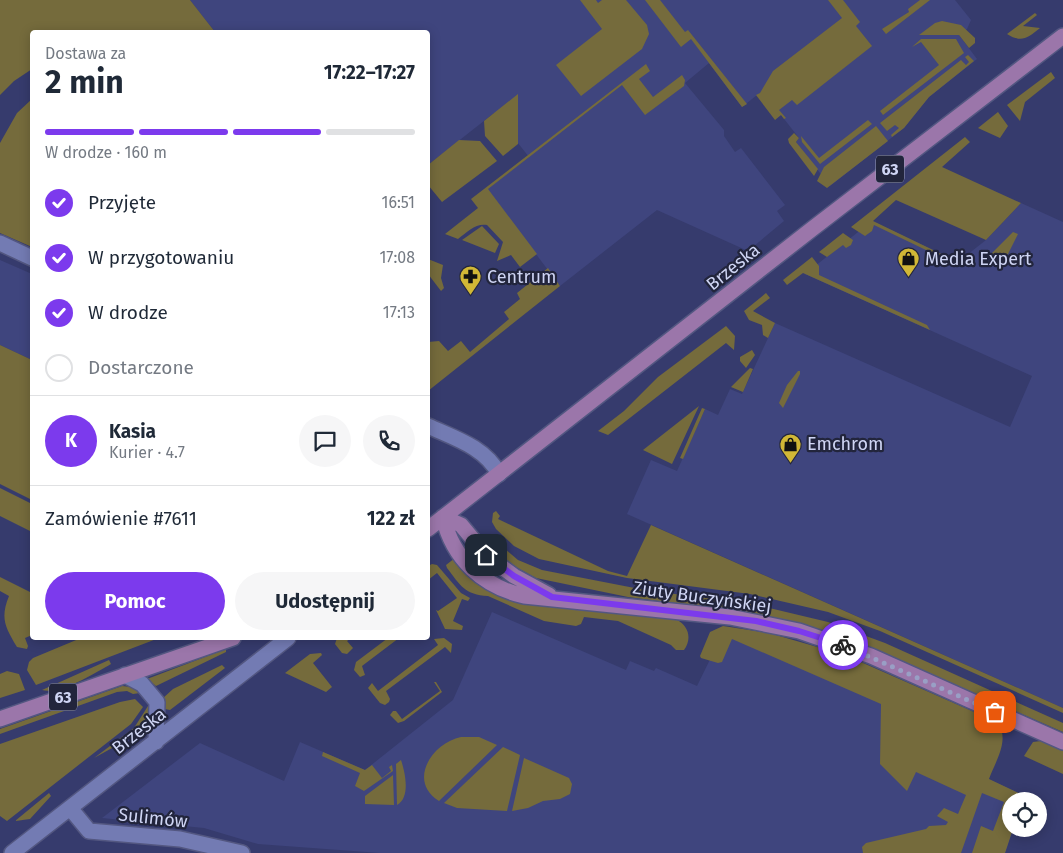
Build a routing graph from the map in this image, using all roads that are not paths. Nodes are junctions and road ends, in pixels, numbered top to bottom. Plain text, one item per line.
1 (1063, 36) edge
2 (0, 243) edge
3 (30, 257) edge
4 (430, 427) edge
5 (499, 474) junction
6 (443, 517) junction
7 (430, 527) edge
8 (227, 640) edge
9 (285, 640) edge
10 (125, 675) junction
11 (0, 719) edge
12 (156, 742) junction
13 (1063, 742) edge
14 (70, 808) junction
15 (12, 853) edge
16 (242, 853) edge

1 - 5 main road, Brzeska / 63
2 - 3 street
4 - 5 street
5 - 6 main road, Brzeska / 63
6 - 7 main road, Brzeska / 63
6 - 13 main road, Ziuty Buczyńskiej
8 - 10 main road, 63
9 - 12 street, Brzeska
10 - 11 main road, 63
10 - 12 street
12 - 14 street, Brzeska
14 - 15 street, Brzeska
14 - 16 street, Sulimów

